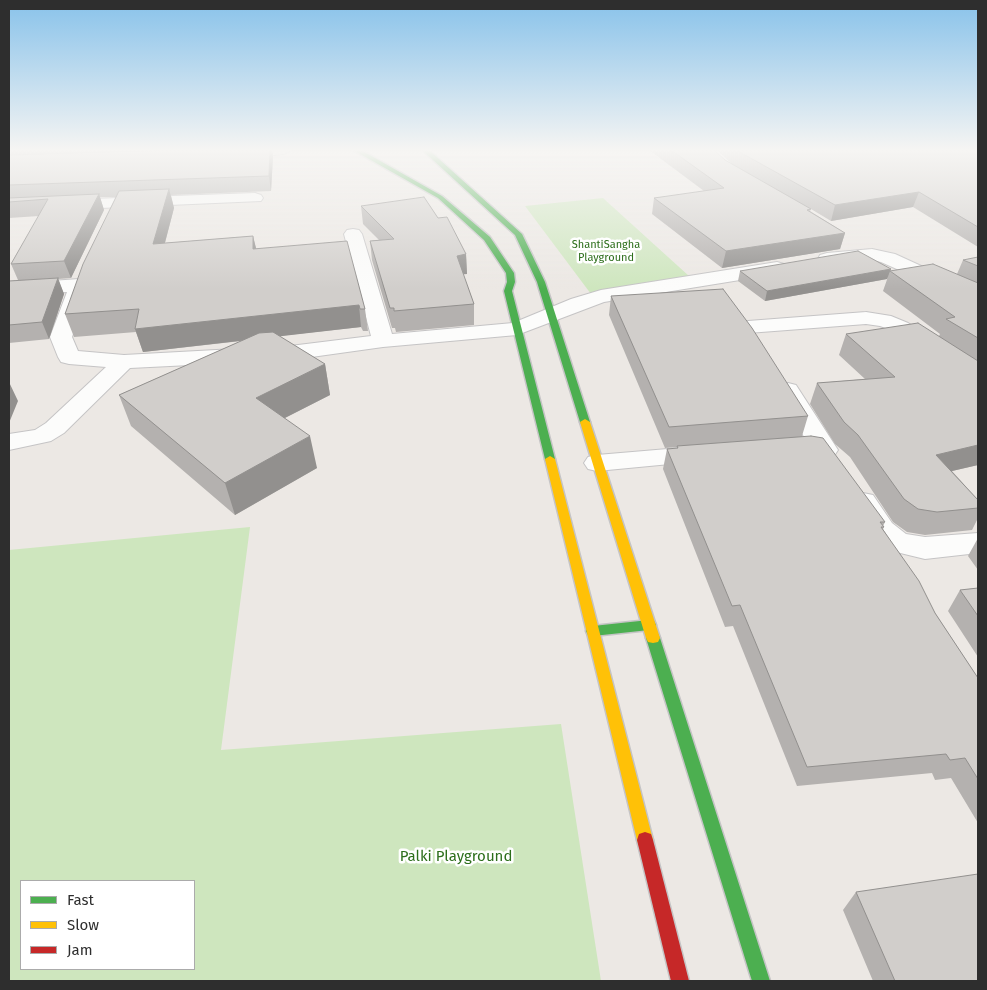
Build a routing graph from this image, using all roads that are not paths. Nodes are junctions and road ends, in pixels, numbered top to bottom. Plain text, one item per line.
1 (439, 196) edge
2 (477, 196) edge
3 (255, 198) dead end
4 (117, 204) junction
5 (9, 206) edge
6 (109, 222) edge
7 (353, 234) dead end
8 (847, 239) dead end
9 (872, 254) junction
10 (713, 279) junction
11 (9, 290) edge
12 (978, 299) edge
13 (551, 314) junction
14 (517, 329) junction
15 (383, 341) junction
16 (124, 362) junction
17 (778, 375) edge
18 (978, 377) edge
19 (9, 442) edge
20 (794, 447) edge
21 (825, 450) junction
22 (725, 452) edge
23 (597, 463) junction
24 (898, 543) junction
25 (978, 543) edge
26 (915, 579) edge
27 (649, 625) junction
28 (593, 630) junction
29 (680, 981) edge
30 (761, 981) edge

1 - 14 main road
2 - 13 main road
3 - 4 street
4 - 5 street
4 - 6 street
7 - 15 street
8 - 9 street
9 - 10 street
9 - 12 street
10 - 13 street
10 - 18 street
11 - 16 street
13 - 14 street
13 - 23 main road
14 - 15 street
14 - 28 main road
15 - 16 street
16 - 19 street
17 - 21 street
20 - 21 street
21 - 24 street
22 - 23 street
23 - 27 main road
24 - 25 street
24 - 26 street
27 - 28 main road
27 - 30 main road
28 - 29 main road

